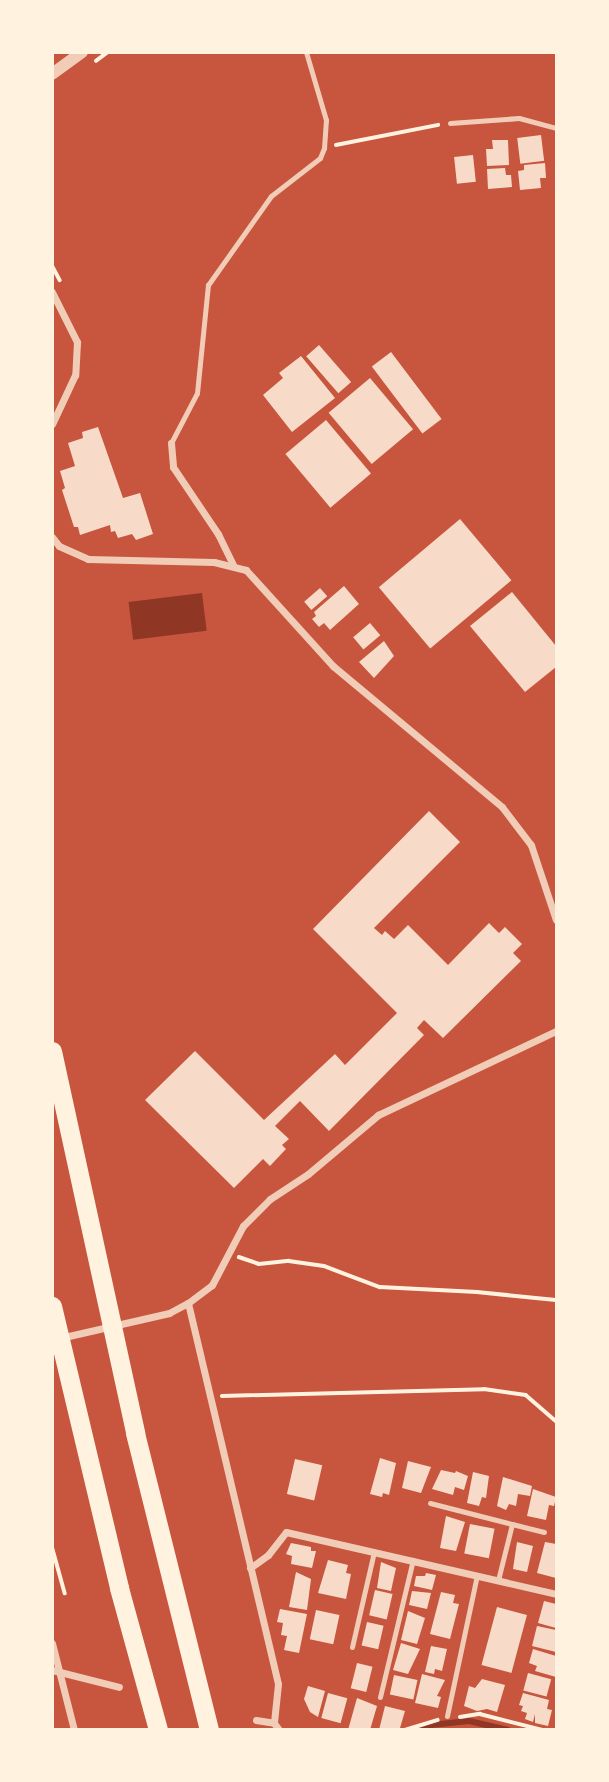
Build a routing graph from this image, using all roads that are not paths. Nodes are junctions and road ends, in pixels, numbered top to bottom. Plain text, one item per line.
1 (82, 52) edge
2 (306, 52) edge
3 (52, 74) edge
4 (450, 123) road end
5 (556, 128) edge
6 (52, 292) edge
7 (52, 424) edge
8 (171, 443) joint
9 (52, 537) edge
10 (233, 565) junction
11 (556, 920) edge
12 (556, 1031) edge
13 (52, 1051) edge
14 (188, 1303) junction
15 (52, 1307) edge
16 (52, 1340) edge
17 (430, 1503) dead end
18 (512, 1524) junction
19 (544, 1532) dead end
20 (374, 1552) junction
21 (413, 1560) junction
22 (250, 1568) junction
23 (477, 1575) junction
24 (498, 1580) junction
25 (556, 1594) edge
26 (52, 1643) edge
27 (352, 1647) dead end
28 (56, 1671) edge
29 (119, 1687) dead end
30 (380, 1697) dead end
31 (449, 1717) road end
32 (256, 1720) dead end
33 (276, 1726) edge
34 (74, 1730) edge
35 (158, 1730) edge
36 (209, 1730) edge

1 - 3 street
2 - 8 lane
4 - 5 lane
6 - 7 street
8 - 10 street
9 - 10 street
10 - 11 street
12 - 14 street
13 - 36 highway
14 - 16 street
14 - 22 street
15 - 35 highway
17 - 18 lane
18 - 19 lane
18 - 24 lane
20 - 21 street
20 - 22 street
20 - 27 lane
21 - 23 street
21 - 30 lane
22 - 33 street
23 - 24 street
23 - 31 lane
24 - 25 street
26 - 28 street
28 - 29 street
28 - 34 street
32 - 33 street

